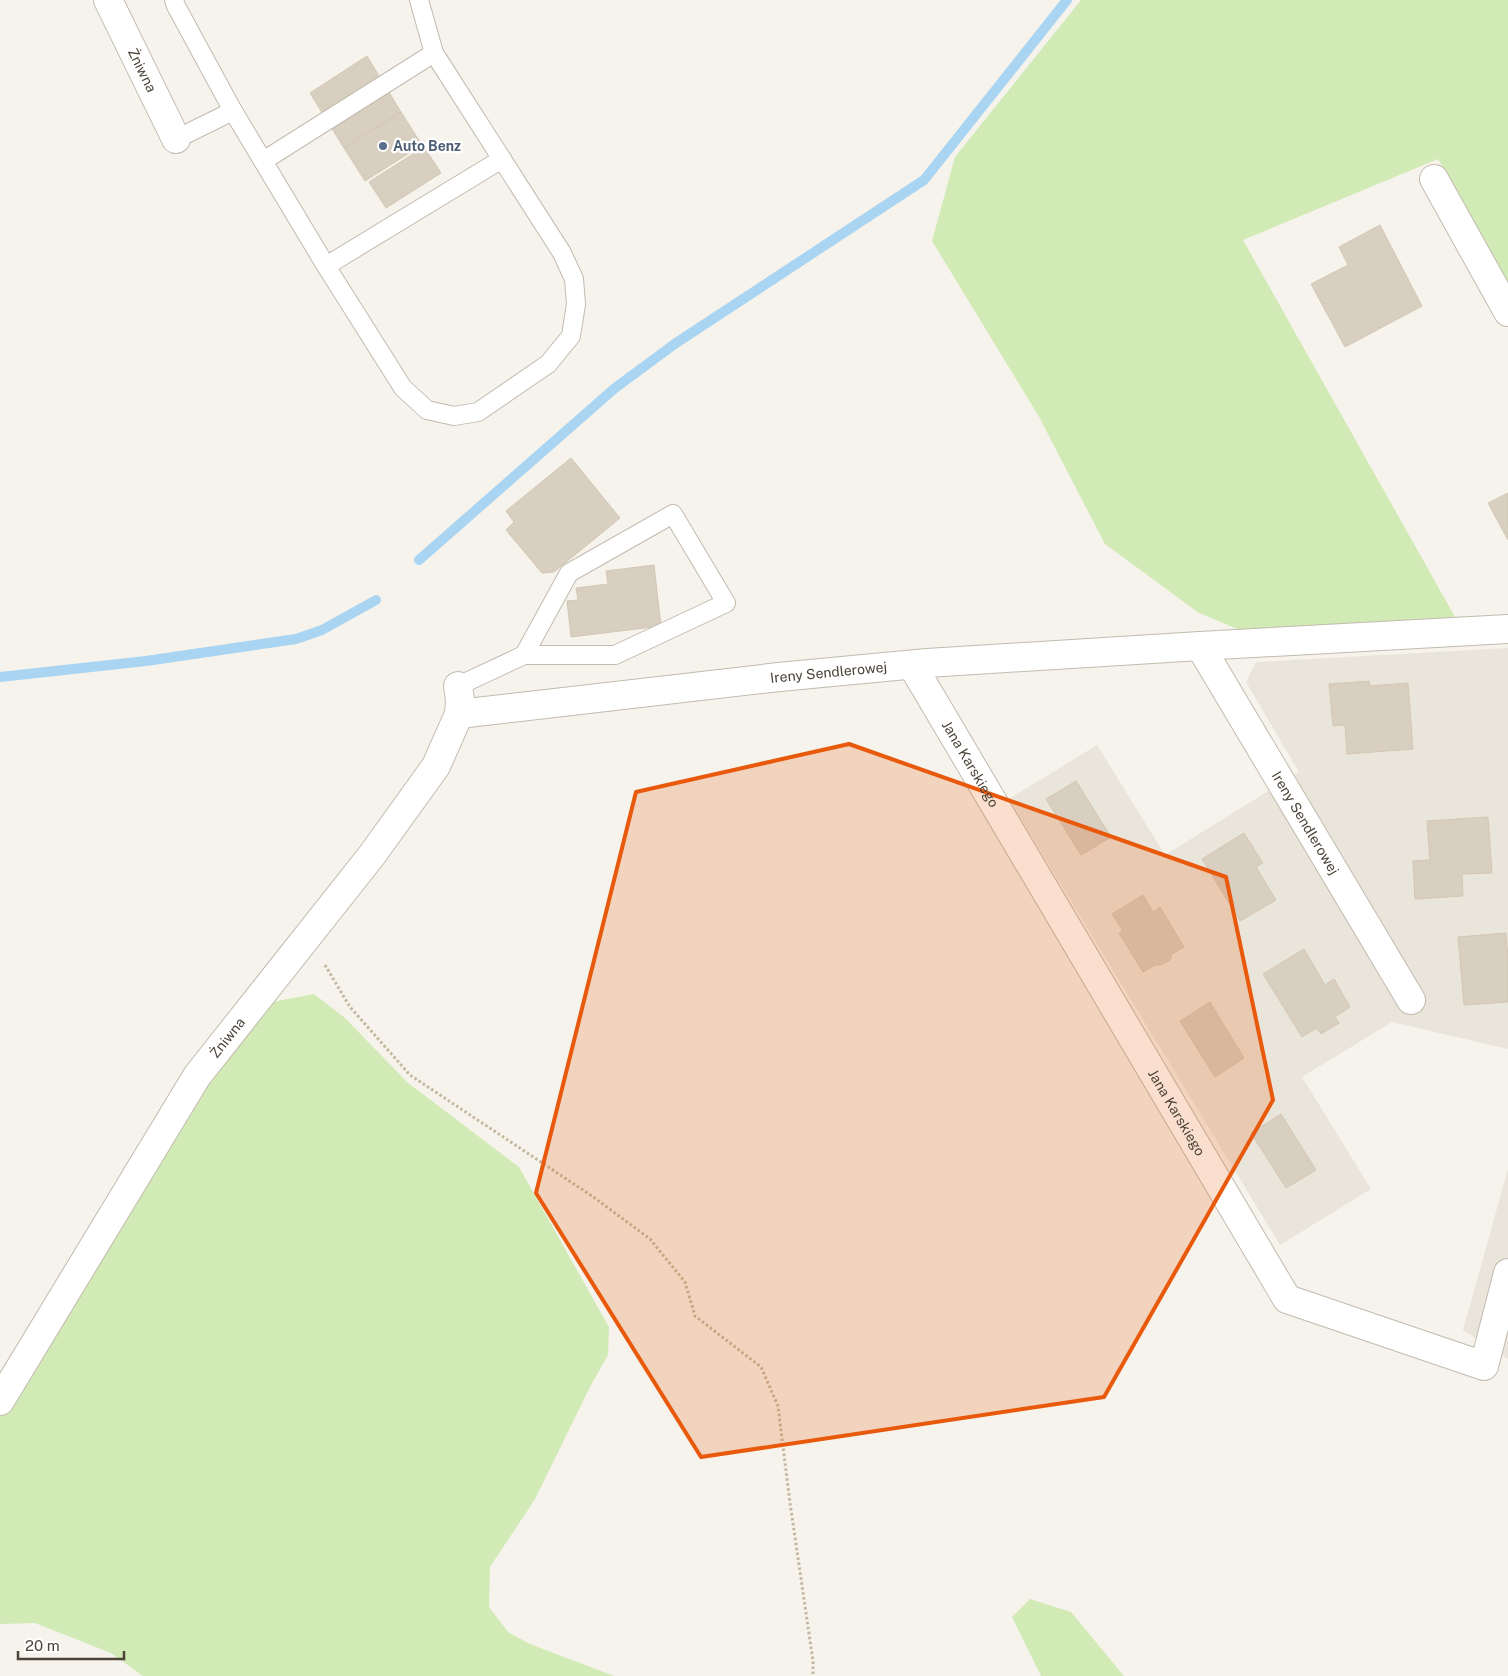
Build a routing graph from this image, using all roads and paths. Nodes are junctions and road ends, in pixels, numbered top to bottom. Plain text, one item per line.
1 (108, 0) edge
2 (174, 0) edge
3 (419, 0) edge
4 (434, 53) junction
5 (233, 111) junction
6 (176, 139) joint
7 (502, 159) junction
8 (263, 160) junction
9 (1434, 179) dead end
10 (326, 266) junction
11 (1508, 312) edge
12 (1508, 629) edge
13 (1200, 646) junction
14 (524, 655) junction
15 (912, 664) junction
16 (458, 686) joint
17 (459, 714) junction
18 (308, 937) junction
19 (1411, 1000) dead end
20 (1508, 1273) edge
21 (0, 1401) edge
22 (813, 1676) edge

1 - 6 street, Żniwna
2 - 5 lane
3 - 4 lane
4 - 7 lane
4 - 8 lane
5 - 6 lane
5 - 8 lane
7 - 10 lane
7 - 10 lane
8 - 10 lane
9 - 11 street
12 - 13 street, Ireny Sendlerowej
13 - 15 street, Ireny Sendlerowej
13 - 19 street, Ireny Sendlerowej
14 - 14 lane
14 - 16 lane
15 - 17 street, Ireny Sendlerowej
15 - 20 street, Jana Karskiego
16 - 17 street, Żniwna
17 - 18 street, Żniwna
18 - 21 street, Żniwna
18 - 22 path

